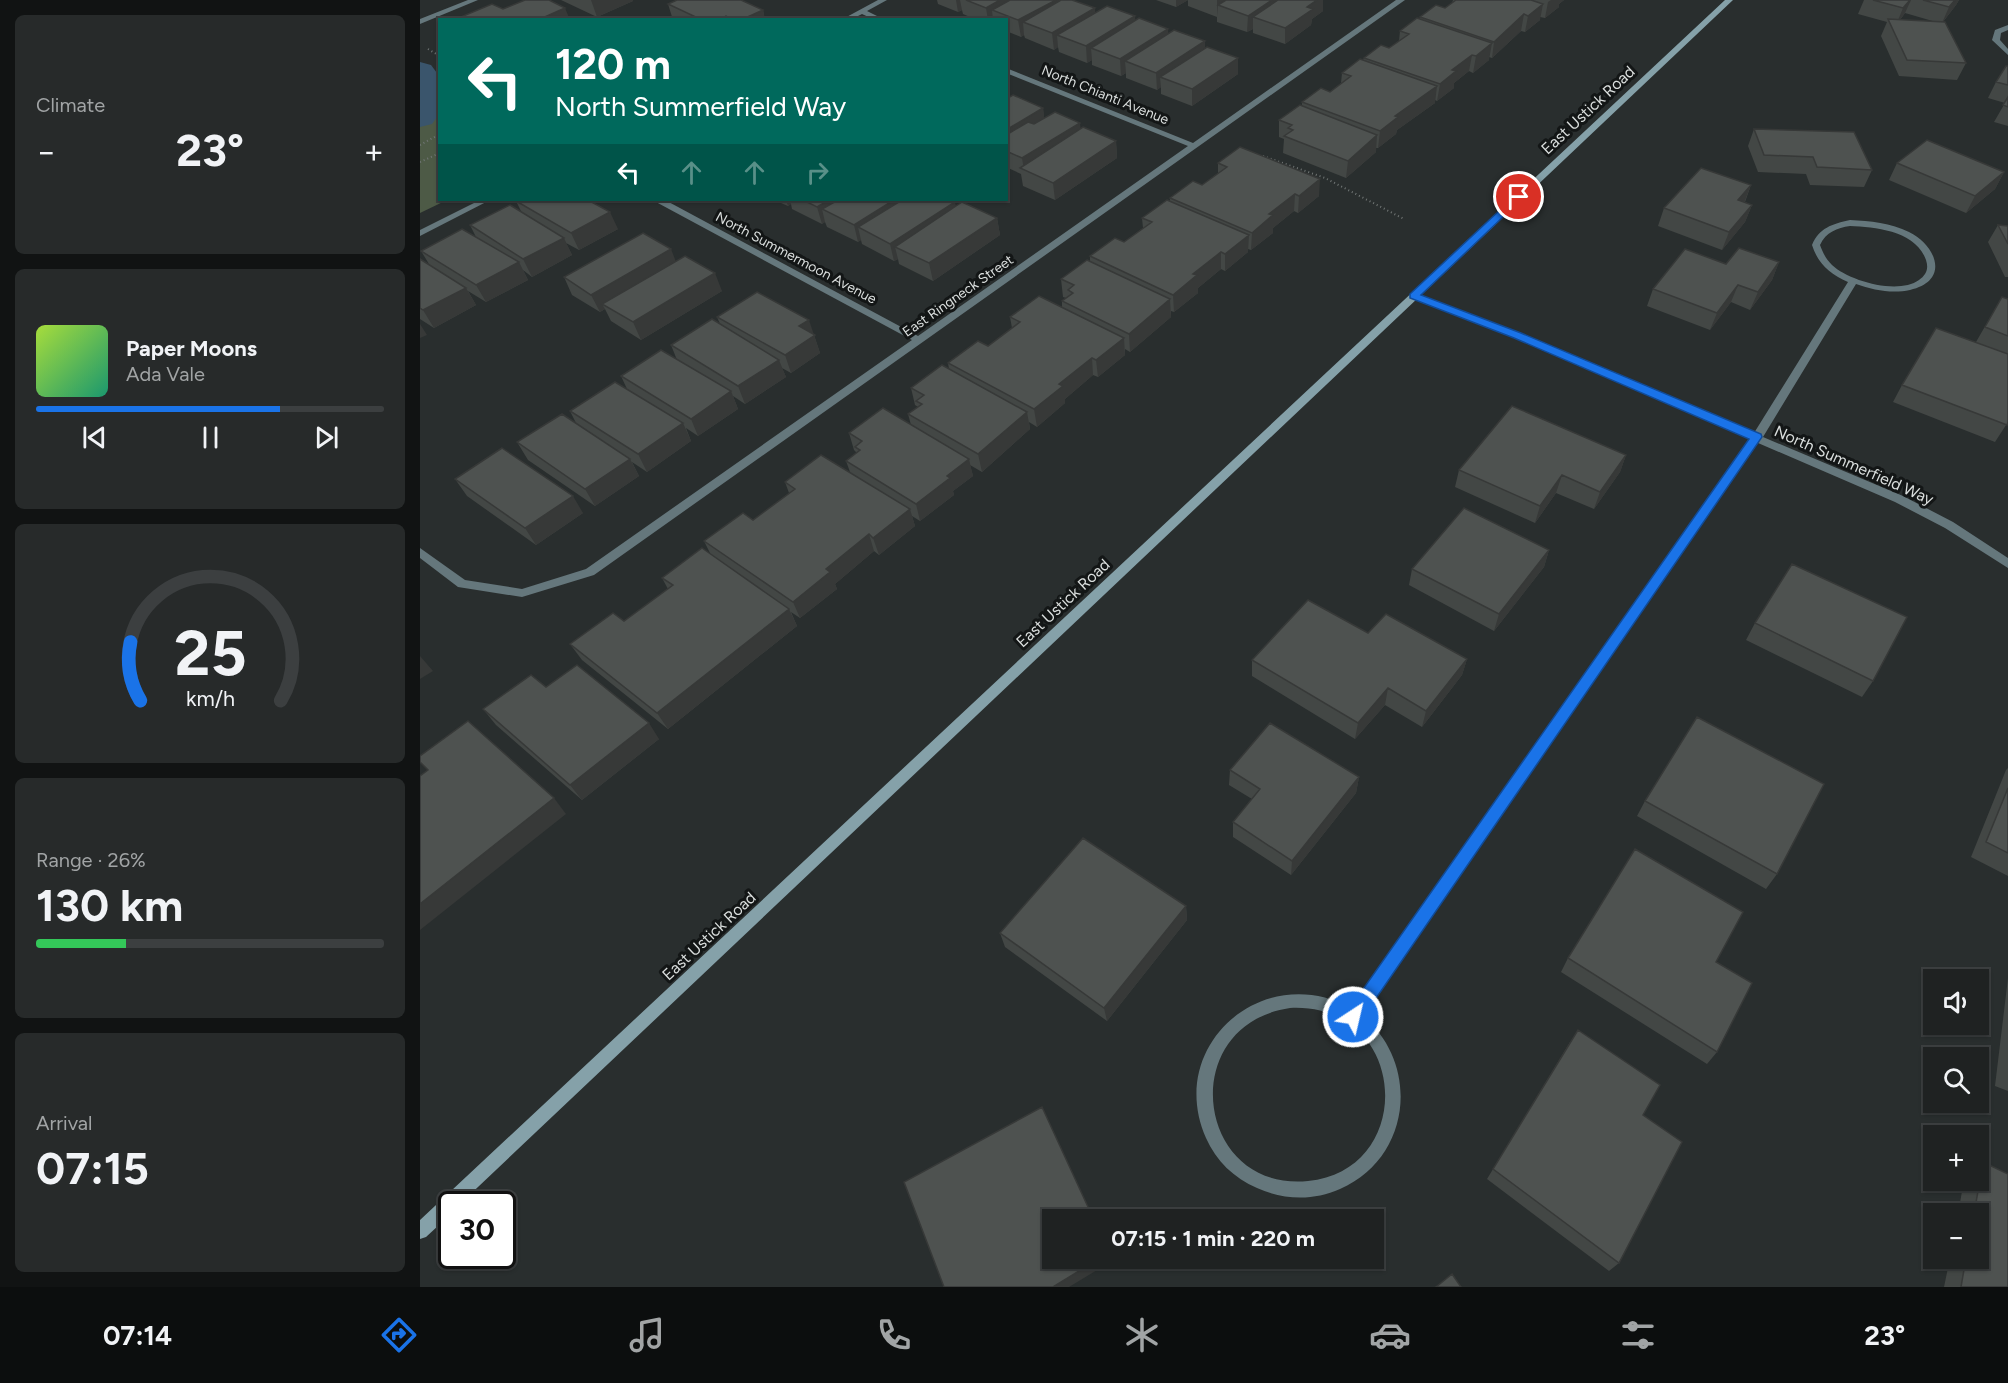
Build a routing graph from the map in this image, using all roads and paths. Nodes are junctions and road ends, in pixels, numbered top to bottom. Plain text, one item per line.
1 (474, 0) edge
2 (883, 0) edge
3 (1729, 0) edge
4 (1394, 2) edge
5 (861, 11) junction
6 (848, 18) edge
7 (877, 18) edge
8 (420, 22) edge
9 (2008, 27) edge
10 (2008, 53) edge
11 (1008, 71) edge
12 (438, 135) edge
13 (1209, 135) junction
14 (420, 145) edge
15 (1194, 146) junction
16 (438, 154) edge
17 (420, 162) edge
18 (484, 201) edge
19 (661, 201) edge
20 (1404, 219) dead end
21 (420, 232) edge
22 (1853, 281) junction
23 (1414, 296) junction
24 (920, 340) junction
25 (1756, 437) junction
26 (420, 552) edge
27 (2008, 564) edge
28 (1353, 1017) junction
29 (420, 1231) edge

1 - 8 street
2 - 5 street
3 - 23 main road, East Ustick Road
4 - 13 street, East Ringneck Street
5 - 6 street
5 - 7 street
9 - 10 street
11 - 15 street, North Chianti Avenue
12 - 14 path
13 - 15 street, East Ringneck Street
13 - 20 path
15 - 24 street, East Ringneck Street
16 - 17 path
18 - 21 street
19 - 24 street, North Summermoon Avenue
22 - 22 street
22 - 25 street
23 - 25 street, North Summerfield Way
23 - 29 main road, East Ustick Road
24 - 26 street, East Ringneck Street
25 - 27 street, North Summerfield Way
25 - 28 street
28 - 28 street

